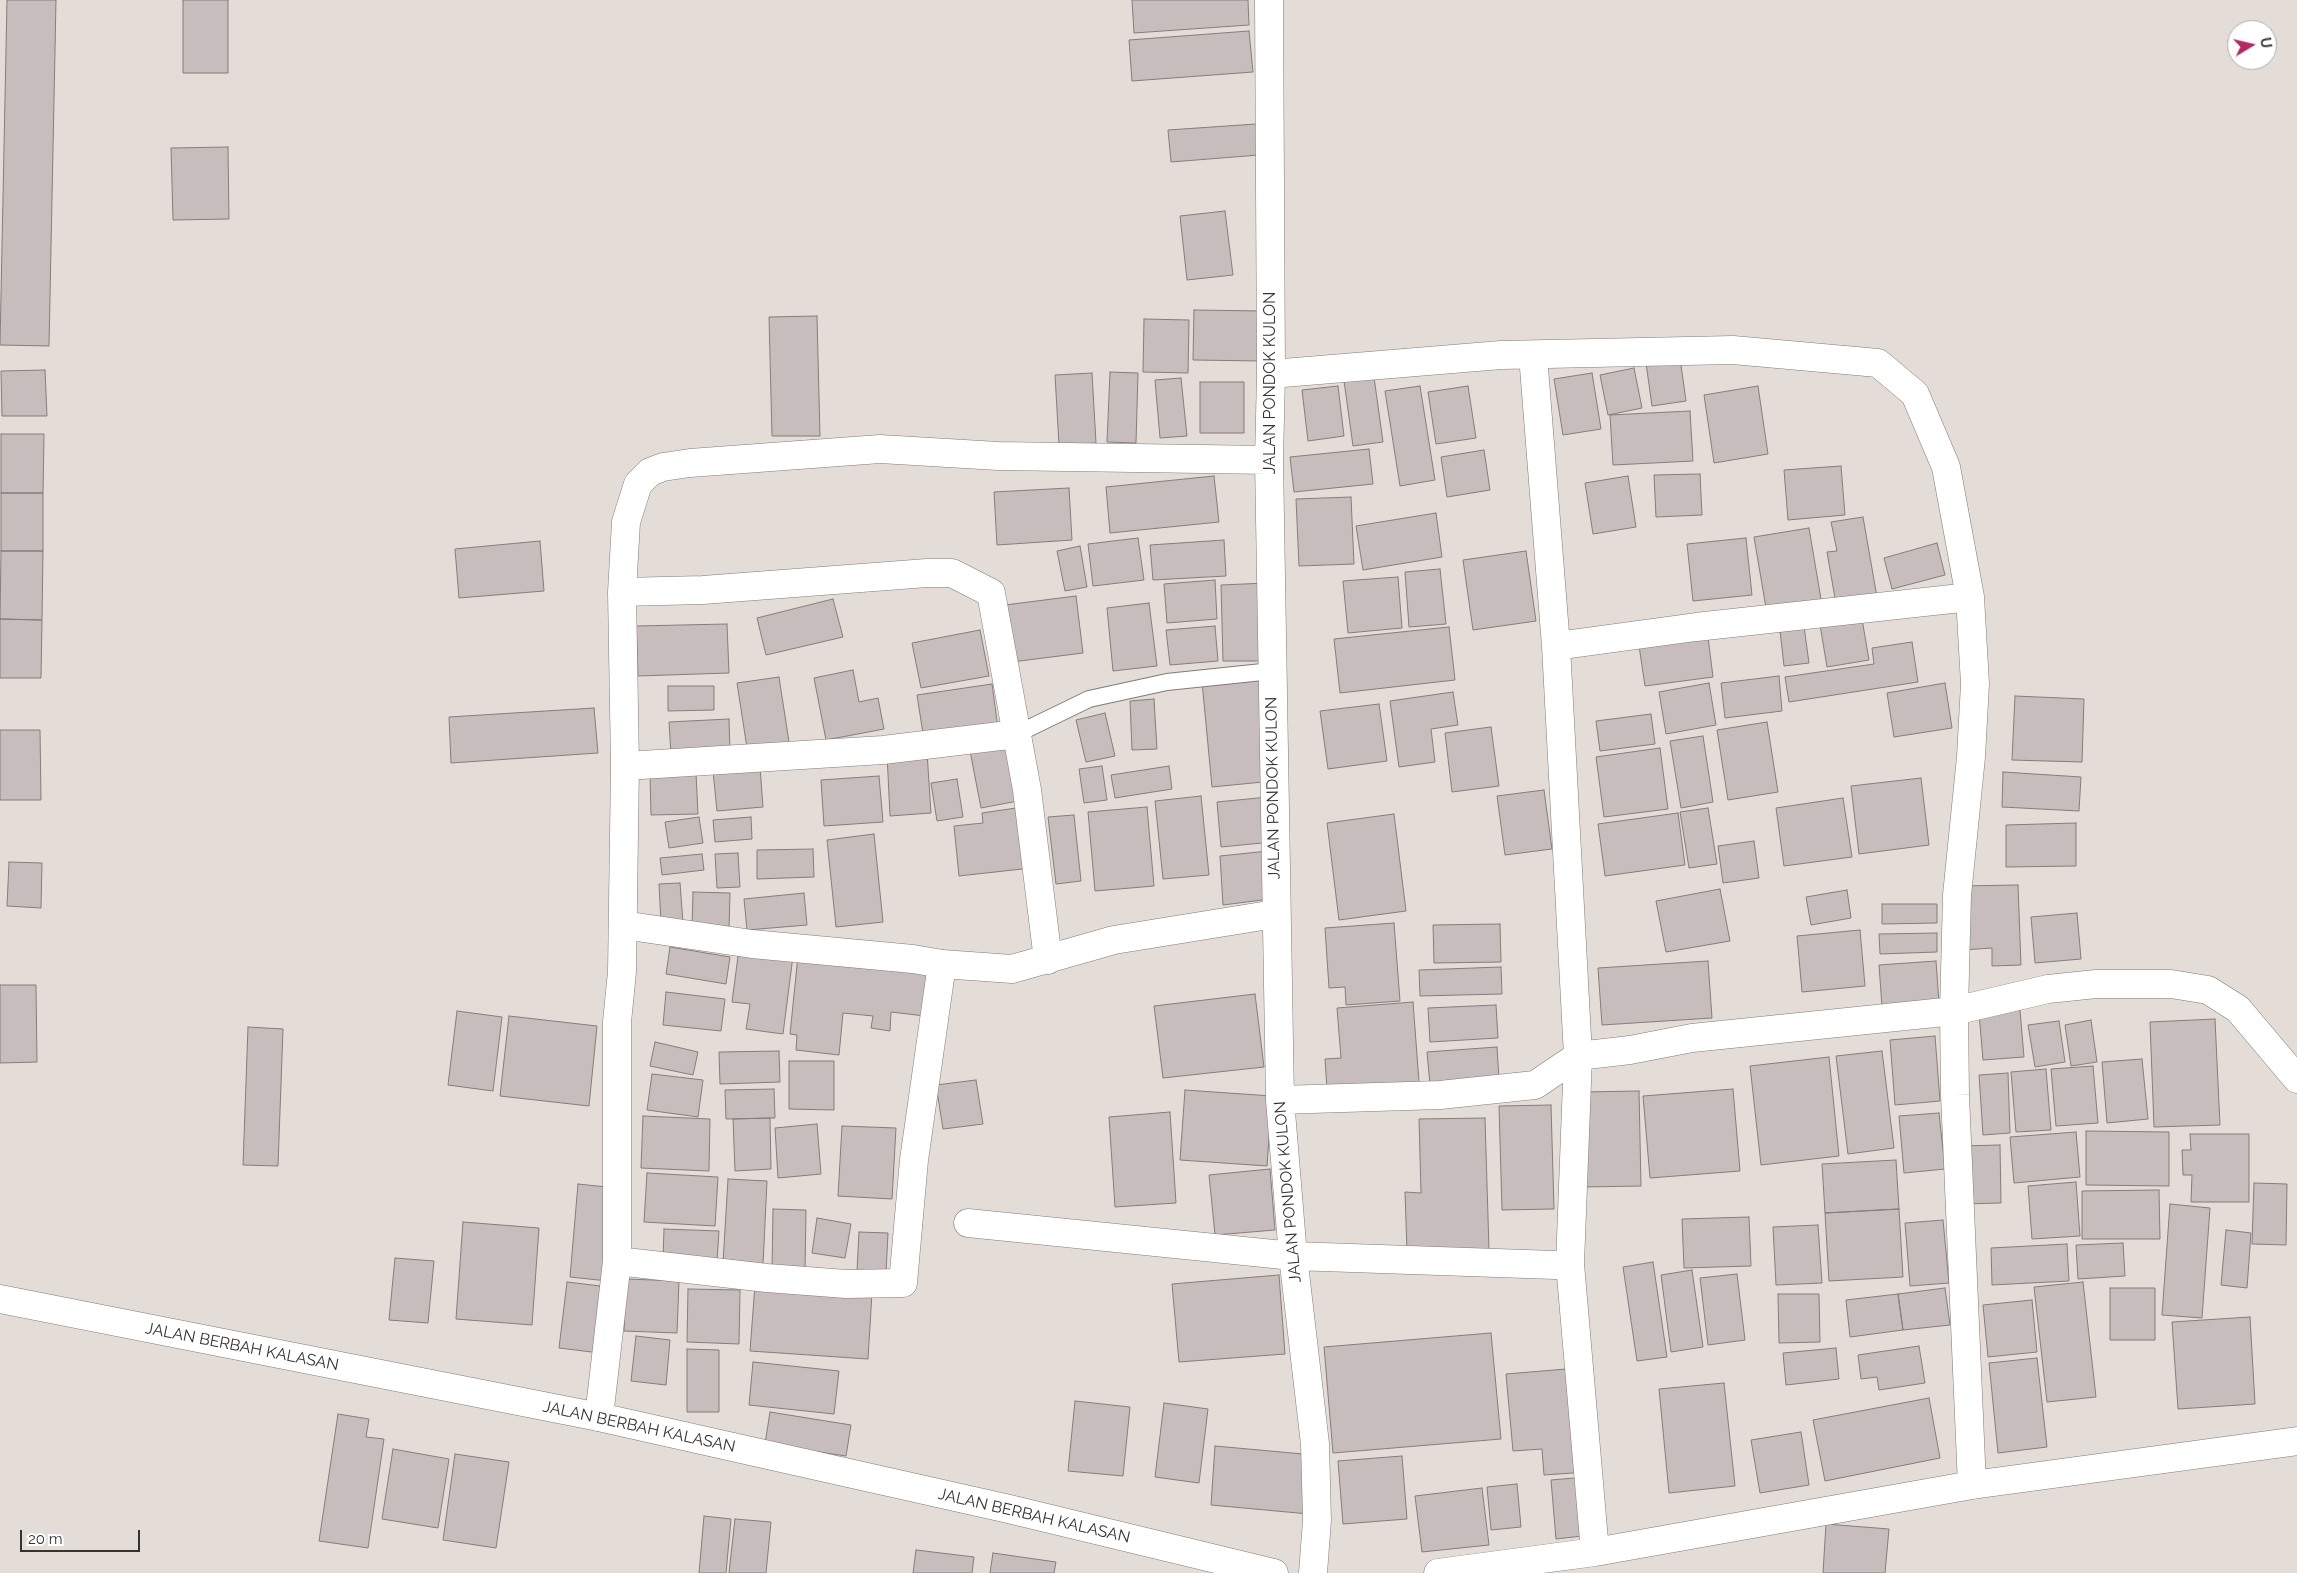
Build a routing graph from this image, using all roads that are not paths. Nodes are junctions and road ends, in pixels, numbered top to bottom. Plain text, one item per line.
1 (1269, 0) edge
2 (1533, 355) junction
3 (1271, 374) junction
4 (1269, 460) junction
5 (622, 592) junction
6 (1970, 597) junction
7 (1556, 646) junction
8 (1272, 671) junction
9 (1016, 734) junction
10 (625, 766) junction
11 (1275, 914) junction
12 (623, 925) junction
13 (1048, 960) junction
14 (942, 964) junction
15 (1954, 1011) junction
16 (1578, 1056) junction
17 (2297, 1079) edge
18 (1280, 1100) junction
19 (968, 1223) dead end
20 (1293, 1256) junction
21 (617, 1260) junction
22 (1570, 1264) junction
23 (0, 1299) edge
24 (599, 1417) junction
25 (2297, 1441) edge
26 (1972, 1485) junction
27 (1595, 1552) junction
28 (1274, 1573) edge
29 (1313, 1573) edge
30 (1438, 1573) edge

1 - 3 street, JALAN PONDOK KULON
2 - 3 street
2 - 6 street
2 - 7 street
3 - 4 street, JALAN PONDOK KULON
4 - 5 street
4 - 8 street, JALAN PONDOK KULON
5 - 9 street
5 - 10 street
6 - 7 street
6 - 15 street
7 - 16 street
8 - 9 lane
8 - 11 street, JALAN PONDOK KULON
9 - 10 street
9 - 13 street
10 - 12 street
11 - 13 street
11 - 18 street, JALAN PONDOK KULON
12 - 14 street
12 - 21 street
13 - 14 street
14 - 21 street
15 - 16 street
15 - 17 street
15 - 26 street
16 - 18 street
16 - 22 street
18 - 20 street, JALAN PONDOK KULON
19 - 20 street
20 - 22 street
20 - 29 street, JALAN PONDOK KULON
21 - 24 street
22 - 27 street
23 - 24 street, JALAN BERBAH KALASAN
24 - 28 street, JALAN BERBAH KALASAN
25 - 26 street
26 - 27 street
27 - 30 street

